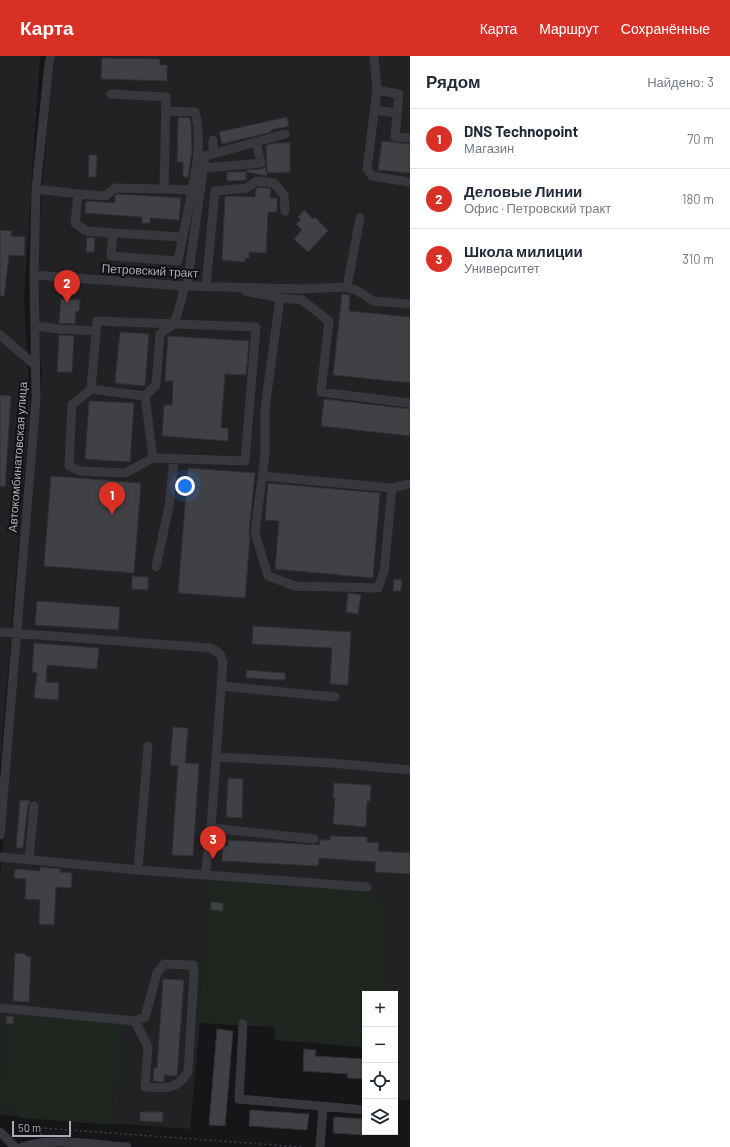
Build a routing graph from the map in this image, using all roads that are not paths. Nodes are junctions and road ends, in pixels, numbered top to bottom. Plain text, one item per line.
1 (51, 56) edge
2 (374, 56) edge
3 (377, 90) junction
4 (111, 94) dead end
5 (375, 110) junction
6 (166, 111) junction
7 (397, 113) junction
8 (285, 134) dead end
9 (410, 138) edge
10 (213, 140) dead end
11 (256, 142) junction
12 (213, 154) junction
13 (204, 168) junction
14 (410, 182) edge
15 (36, 189) junction
16 (164, 189) junction
17 (192, 190) junction
18 (78, 194) junction
19 (285, 211) dead end
20 (360, 218) dead end
21 (113, 233) junction
22 (183, 237) junction
23 (34, 275) junction
24 (185, 286) junction
25 (206, 286) junction
26 (222, 286) junction
27 (347, 287) junction
28 (280, 298) junction
29 (410, 304) edge
30 (174, 324) junction
31 (36, 326) junction
32 (96, 331) junction
33 (0, 335) edge
34 (35, 365) junction
35 (91, 389) junction
36 (145, 396) junction
37 (410, 403) edge
38 (153, 458) junction
39 (174, 458) junction
40 (262, 476) junction
41 (410, 484) edge
42 (392, 488) junction
43 (156, 567) dead end
44 (0, 632) edge
45 (16, 633) junction
46 (221, 686) junction
47 (334, 697) dead end
48 (148, 746) dead end
49 (216, 757) junction
50 (410, 770) edge
51 (1, 803) edge
52 (34, 806) dead end
53 (211, 828) junction
54 (0, 835) edge
55 (314, 838) dead end
56 (0, 856) edge
57 (29, 860) junction
58 (138, 870) junction
59 (205, 875) junction
60 (367, 887) dead end
61 (0, 1008) edge
62 (136, 1021) junction
63 (243, 1024) dead end
64 (323, 1106) junction
65 (362, 1110) edge
66 (0, 1132) edge
67 (15, 1147) edge
68 (22, 1147) edge
69 (124, 1147) edge
70 (127, 1147) edge
71 (320, 1147) edge

1 - 15 street, Автокомбинатовская улица
2 - 3 street
3 - 5 street
3 - 7 street
4 - 6 street
5 - 7 street
5 - 14 street
6 - 16 street
6 - 17 street
7 - 9 street
8 - 11 street
10 - 12 street
11 - 12 street
11 - 13 street
12 - 13 street
13 - 24 street
15 - 18 street
15 - 23 street, Автокомбинатовская улица
16 - 17 street
16 - 18 street
17 - 22 street
18 - 21 street
19 - 25 street
20 - 27 street
21 - 22 street
21 - 22 street
23 - 24 street, Петровский тракт
23 - 31 street, Автокомбинатовская улица
24 - 25 street, Петровский тракт
24 - 30 street
25 - 26 street, Петровский тракт
26 - 27 street, Петровский тракт
26 - 28 street
27 - 29 street
28 - 37 street
28 - 40 street
30 - 32 street
30 - 36 street
30 - 39 street
31 - 32 street
31 - 34 street, Автокомбинатовская улица
32 - 35 street
33 - 34 street
34 - 45 street, Автокомбинатовская улица
35 - 36 street
35 - 38 street
36 - 38 street
38 - 39 street
39 - 43 street
40 - 42 street
40 - 42 street
41 - 42 street
44 - 45 street
45 - 46 street
45 - 51 street, Автокомбинатовская улица
46 - 47 street
46 - 49 street
48 - 58 street
49 - 50 street
49 - 53 street
51 - 54 street, Автокомбинатовская улица
52 - 57 street
53 - 55 street
53 - 59 street
56 - 57 street
57 - 58 street
58 - 59 street
59 - 60 street
61 - 62 street
62 - 62 street
63 - 64 street
64 - 65 street
64 - 71 street
66 - 67 street
68 - 69 street
69 - 70 street

